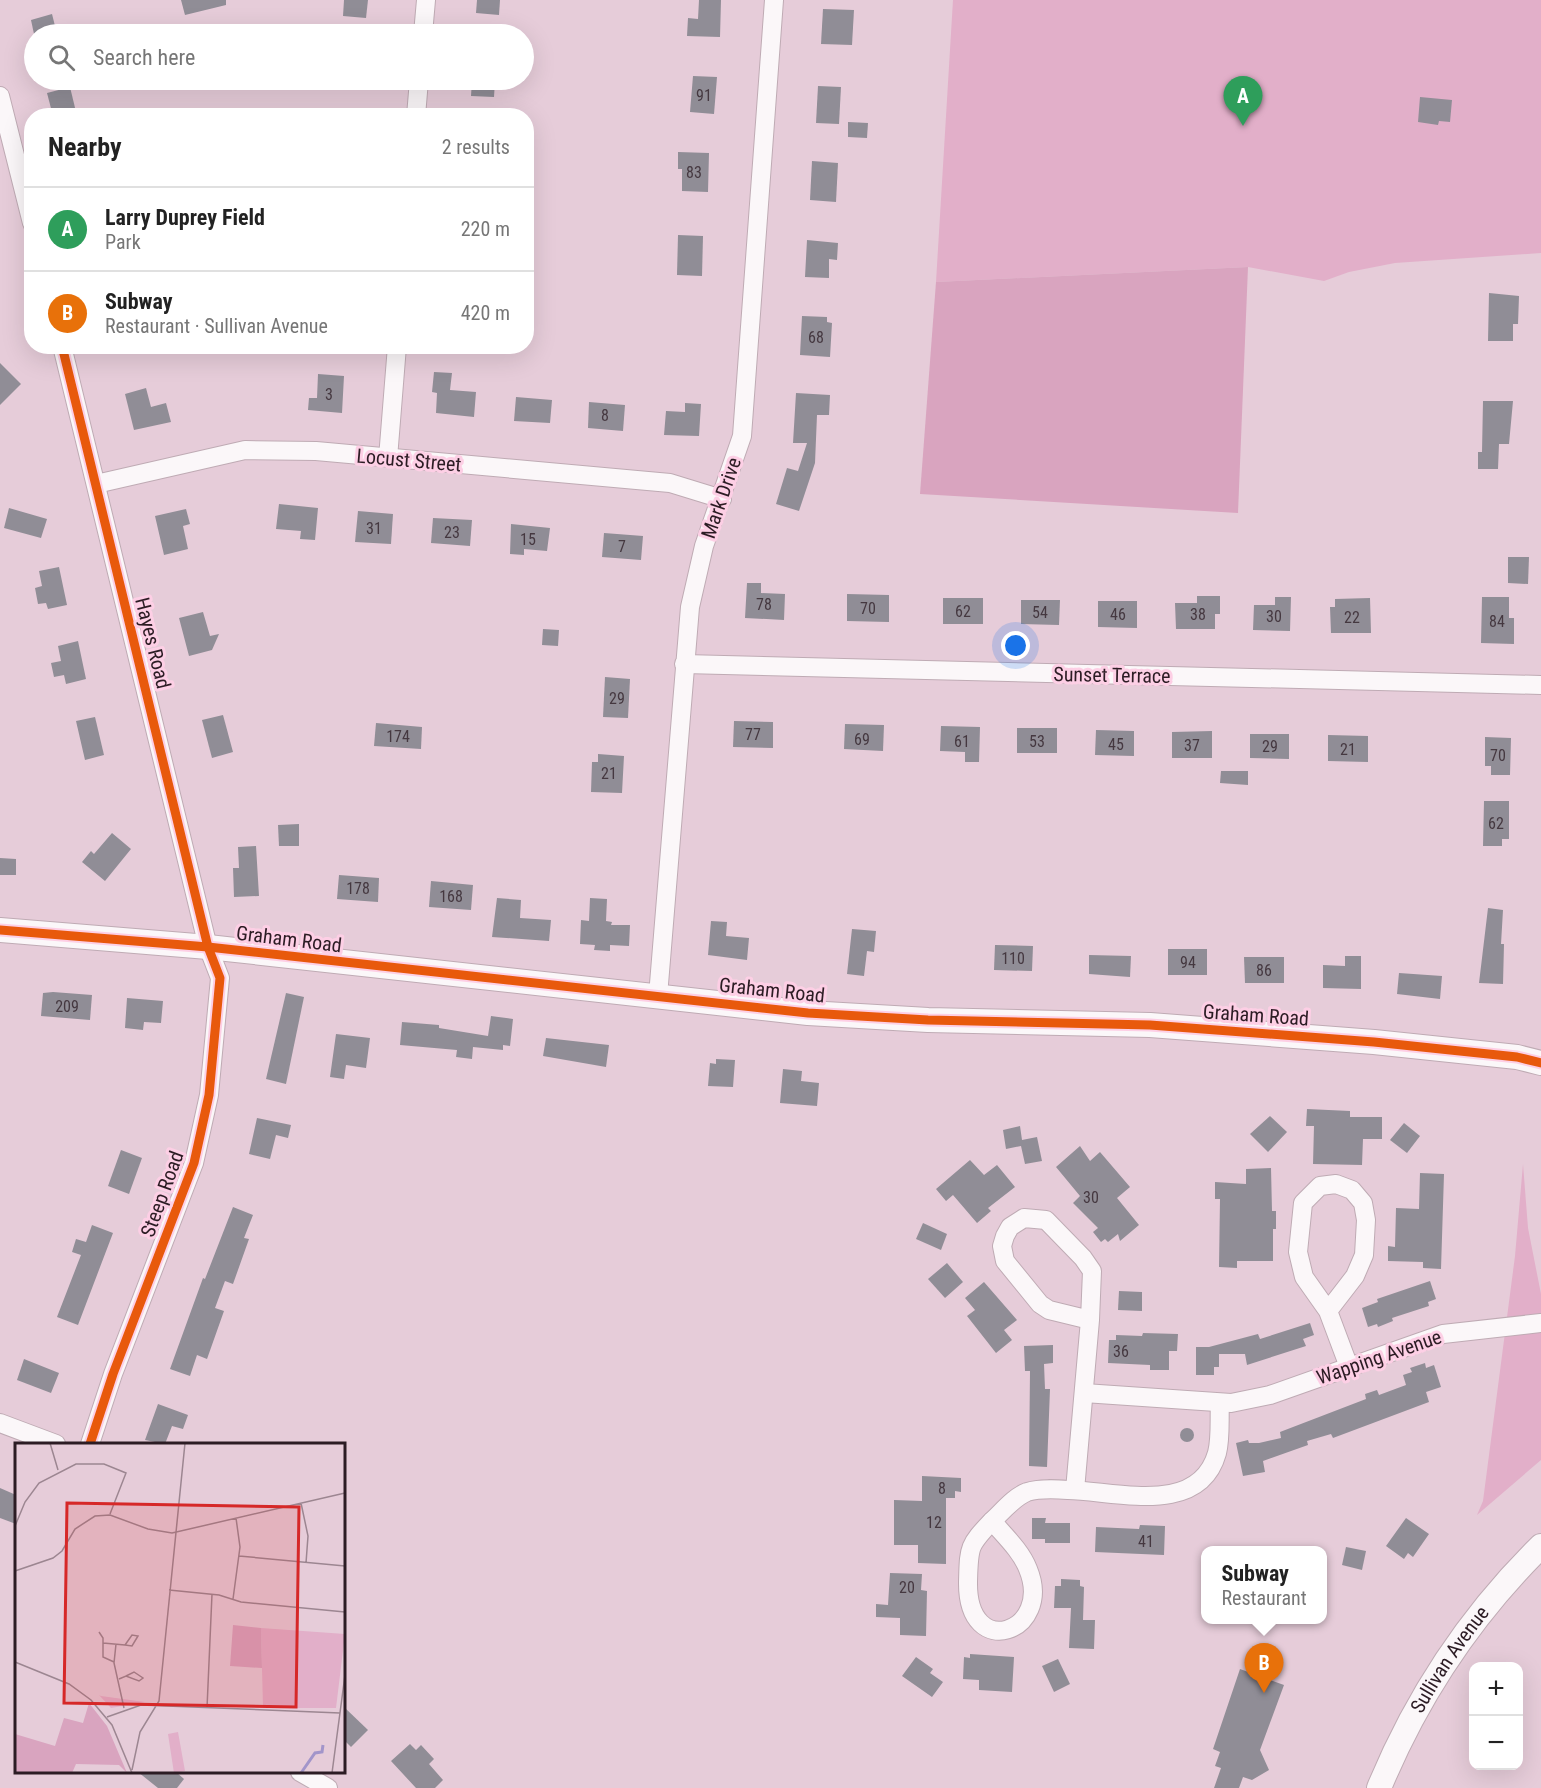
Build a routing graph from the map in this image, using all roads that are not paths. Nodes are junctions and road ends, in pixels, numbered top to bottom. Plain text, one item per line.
1 (426, 0) edge
2 (774, 0) edge
3 (424, 24) edge
4 (418, 90) edge
5 (0, 96) edge
6 (417, 108) edge
7 (24, 191) edge
8 (64, 354) edge
9 (396, 354) edge
10 (388, 458) junction
11 (96, 484) junction
12 (722, 499) junction
13 (684, 664) junction
14 (1541, 685) edge
15 (0, 930) edge
16 (208, 947) junction
17 (658, 996) junction
18 (1541, 1064) edge
19 (1328, 1311) junction
20 (1090, 1320) junction
21 (1541, 1323) edge
22 (1349, 1367) junction
23 (1084, 1393) junction
24 (1220, 1403) junction
25 (0, 1423) edge
26 (53, 1443) edge
27 (90, 1443) edge
28 (1075, 1490) junction
29 (992, 1521) junction
30 (1541, 1546) edge
31 (302, 1773) edge
32 (328, 1788) edge
33 (1379, 1788) edge

1 - 3 street
2 - 12 street, Mark Drive
4 - 6 street
5 - 7 street
8 - 11 street, Hayes Road
9 - 10 street
10 - 11 street, Locust Street
10 - 12 street, Locust Street
11 - 16 street, Hayes Road
12 - 13 street, Mark Drive
13 - 14 street, Sunset Terrace
13 - 17 street, Mark Drive
15 - 16 street, Graham Road
16 - 17 street, Graham Road
16 - 27 street, Steep Road
17 - 18 street, Graham Road
19 - 19 street
19 - 22 street
20 - 20 street
20 - 23 street
21 - 22 street, Wapping Avenue
22 - 24 street, Wapping Avenue
23 - 24 street, Wapping Avenue
23 - 28 street
24 - 28 street
25 - 26 street
28 - 29 street
29 - 29 street
30 - 33 street, Sullivan Avenue
31 - 32 street

